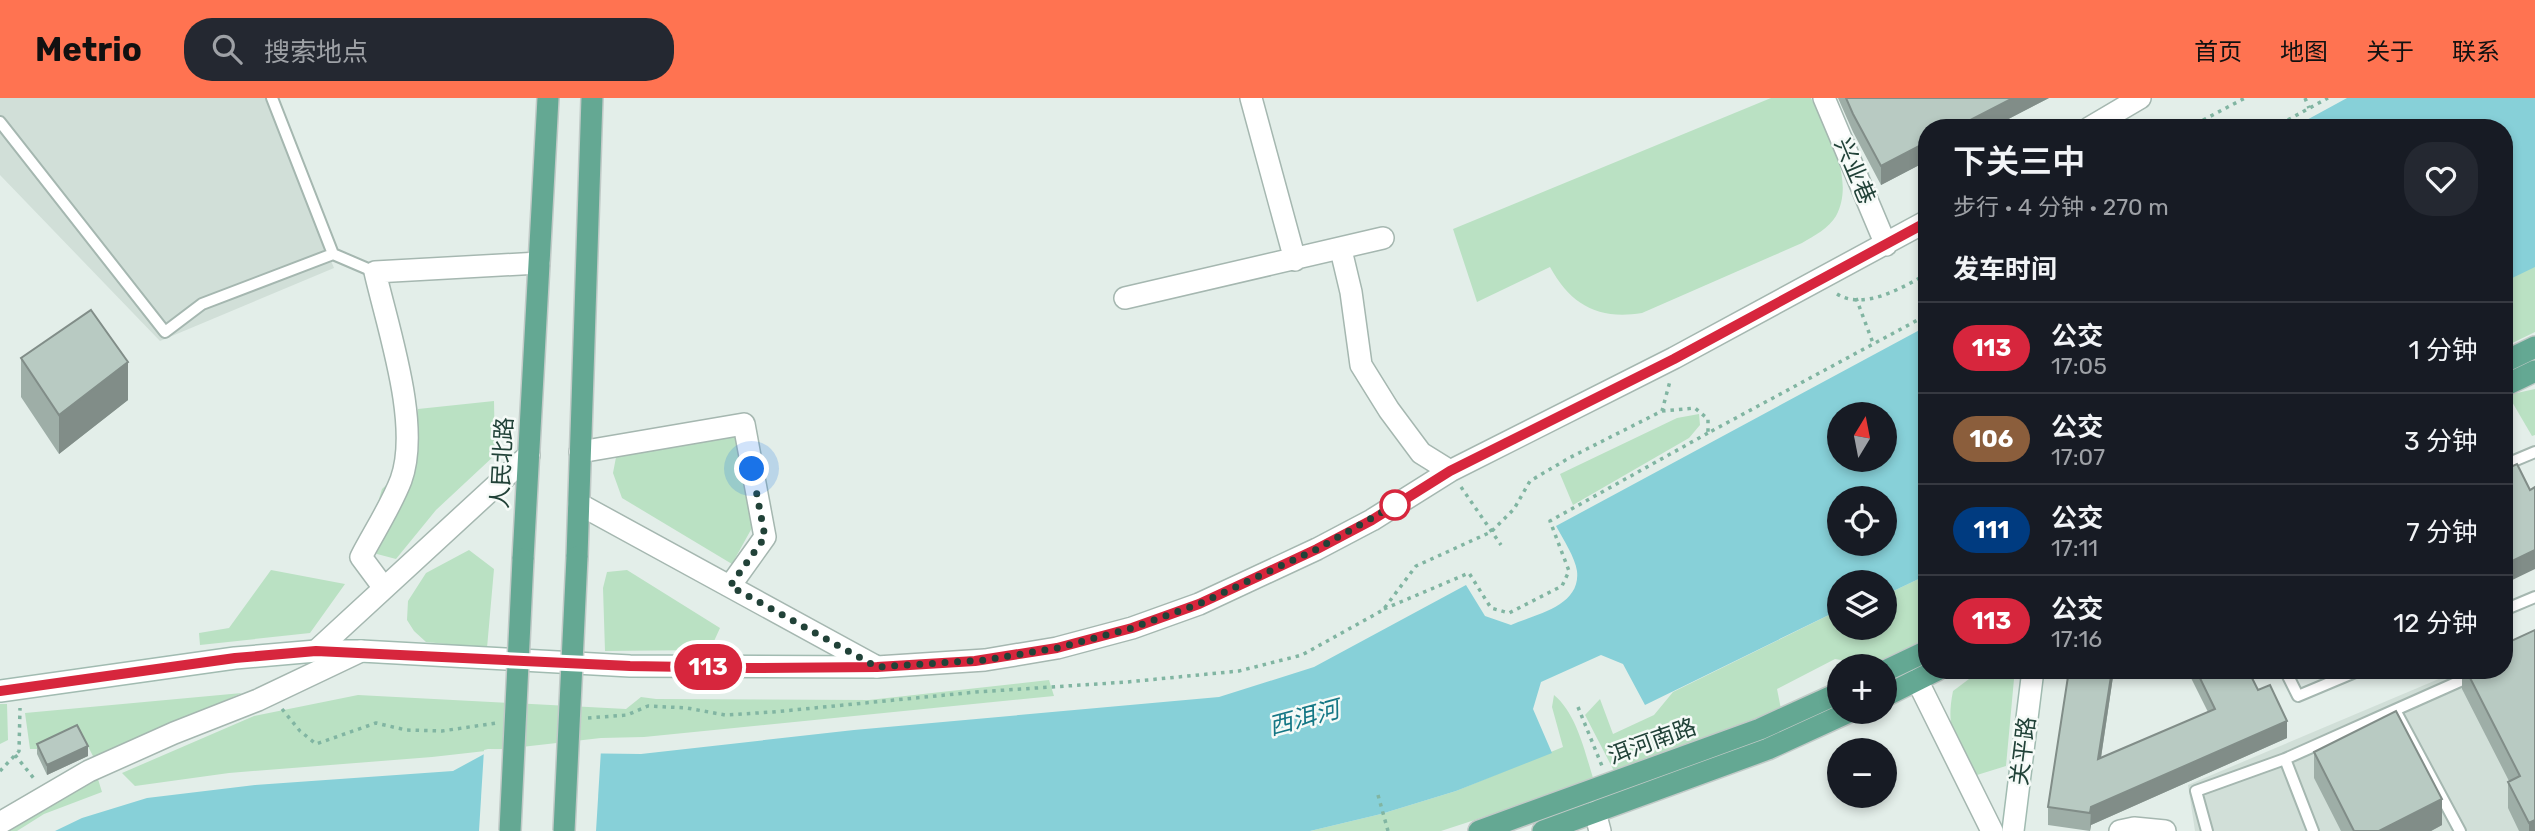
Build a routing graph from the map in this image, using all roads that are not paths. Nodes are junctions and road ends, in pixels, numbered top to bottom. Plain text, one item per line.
1 (272, 98) edge
2 (548, 98) edge
3 (592, 98) edge
4 (1251, 98) edge
5 (1824, 98) edge
6 (2140, 98) edge
7 (2104, 119) edge
8 (0, 122) edge
9 (1918, 227) edge
10 (1383, 238) dead end
11 (1886, 245) junction
12 (1341, 250) junction
13 (333, 254) junction
14 (1295, 260) junction
15 (539, 263) junction
16 (375, 272) junction
17 (1125, 298) dead end
18 (2535, 347) edge
19 (2513, 358) edge
20 (2535, 371) edge
21 (2513, 382) edge
22 (580, 452) junction
23 (2535, 452) edge
24 (529, 454) junction
25 (2513, 461) edge
26 (1450, 471) junction
27 (579, 504) junction
28 (730, 586) junction
29 (384, 588) junction
30 (2535, 597) edge
31 (2513, 606) edge
32 (316, 651) junction
33 (361, 652) junction
34 (1918, 655) edge
35 (1897, 665) edge
36 (877, 667) junction
37 (2032, 679) edge
38 (2290, 679) edge
39 (2339, 679) edge
40 (2465, 679) edge
41 (1917, 680) joint
42 (1897, 689) edge
43 (10, 690) edge
44 (1827, 698) edge
45 (2395, 710) junction
46 (1827, 722) edge
47 (2285, 759) junction
48 (1598, 822) edge
49 (0, 823) edge
50 (510, 831) edge
51 (564, 831) edge
52 (1479, 831) edge
53 (1543, 831) edge
54 (1992, 831) edge
55 (2013, 831) edge
56 (2120, 831) edge
57 (2165, 831) edge
58 (2207, 831) edge
59 (2313, 831) edge
60 (2460, 831) edge

1 - 13 lane
2 - 15 main road, 人民北路
3 - 22 main road
4 - 14 street
5 - 11 street, 兴业巷
6 - 7 street
8 - 13 lane
9 - 11 street
10 - 12 street
11 - 26 street
12 - 14 street
12 - 26 street
13 - 16 lane
14 - 17 street
15 - 16 street
15 - 24 main road, 人民北路
16 - 29 street
18 - 19 main road
20 - 21 main road
22 - 27 main road
22 - 28 street
23 - 25 lane
24 - 29 street
24 - 50 main road, 人民北路, bridge
26 - 36 street
27 - 28 street
27 - 51 main road, bridge
28 - 36 street
29 - 32 street
30 - 31 lane
32 - 33 street
32 - 43 street
33 - 36 street
33 - 49 street
34 - 35 main road
37 - 55 street, 关平路
38 - 39 lane
40 - 45 lane
41 - 42 main road
41 - 54 street
44 - 52 main road, 洱河南路
45 - 47 lane
45 - 60 lane
46 - 48 main road, 洱河南路
47 - 58 lane
47 - 59 lane
48 - 53 main road, 洱河南路
56 - 57 street

